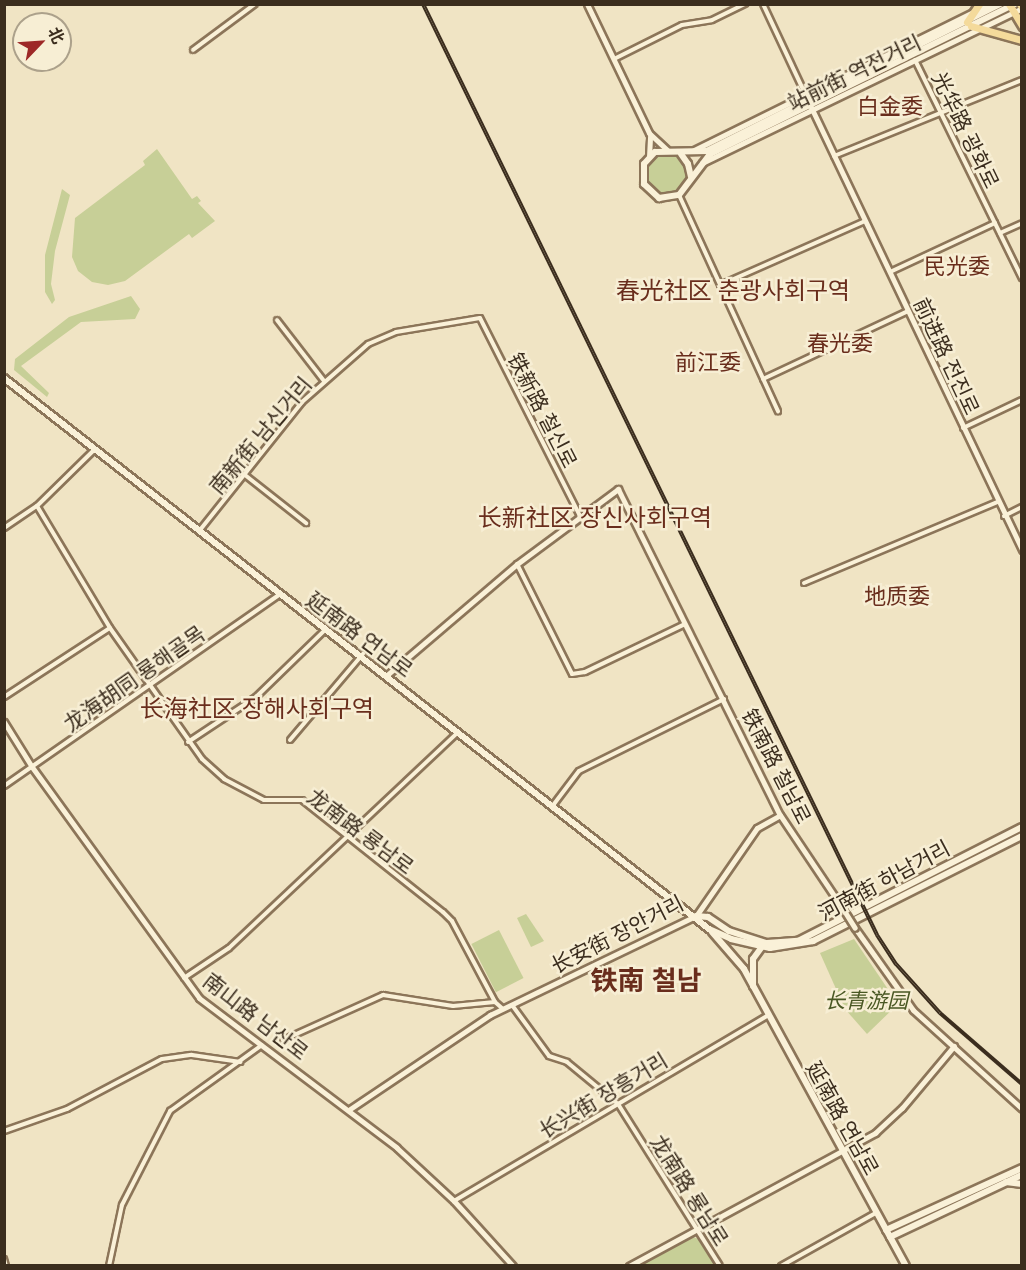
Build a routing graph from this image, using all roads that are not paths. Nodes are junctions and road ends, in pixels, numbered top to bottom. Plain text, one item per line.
1 (255, 4) edge
2 (587, 4) edge
3 (744, 4) edge
4 (763, 4) edge
5 (990, 4) edge
6 (1000, 4) edge
7 (1021, 6) edge
8 (1012, 7) edge
9 (977, 8) edge
10 (969, 24) junction
11 (1022, 26) edge
12 (982, 27) junction
13 (960, 38) junction
14 (1021, 40) edge
15 (193, 50) dead end
16 (614, 58) junction
17 (914, 58) junction
18 (1022, 80) edge
19 (809, 103) junction
20 (941, 112) junction
21 (650, 133) junction
22 (667, 150) junction
23 (684, 154) junction
24 (834, 156) junction
25 (649, 157) junction
26 (691, 177) junction
27 (679, 195) junction
28 (865, 221) junction
29 (1022, 222) edge
30 (995, 223) junction
31 (1000, 233) junction
32 (889, 272) junction
33 (1022, 278) edge
34 (720, 285) junction
35 (908, 311) junction
36 (480, 318) joint
37 (277, 320) dead end
38 (4, 378) edge
39 (763, 379) junction
40 (324, 381) junction
41 (1022, 400) edge
42 (778, 411) dead end
43 (963, 428) junction
44 (95, 448) junction
45 (246, 475) junction
46 (998, 502) junction
47 (37, 506) junction
48 (1022, 507) edge
49 (579, 514) junction
50 (1004, 516) junction
51 (306, 523) dead end
52 (4, 528) edge
53 (200, 530) junction
54 (1022, 550) edge
55 (518, 564) junction
56 (804, 583) dead end
57 (280, 593) junction
58 (687, 623) junction
59 (110, 628) junction
60 (326, 629) junction
61 (363, 654) junction
62 (387, 675) junction
63 (149, 685) junction
64 (4, 697) edge
65 (724, 699) junction
66 (4, 722) edge
67 (458, 732) junction
68 (290, 740) dead end
69 (188, 742) junction
70 (32, 767) junction
71 (4, 786) edge
72 (554, 804) junction
73 (780, 815) junction
74 (1022, 827) edge
75 (1022, 836) edge
76 (345, 837) junction
77 (696, 916) junction
78 (709, 929) junction
79 (756, 940) joint
80 (762, 948) junction
81 (184, 978) junction
82 (753, 986) junction
83 (495, 1002) junction
84 (512, 1005) junction
85 (502, 1008) junction
86 (768, 1015) junction
87 (283, 1040) dead end
88 (263, 1045) junction
89 (954, 1046) junction
90 (242, 1062) junction
91 (618, 1104) junction
92 (350, 1109) junction
93 (1022, 1109) edge
94 (4, 1131) edge
95 (843, 1151) junction
96 (1022, 1168) edge
97 (1022, 1175) edge
98 (1006, 1182) junction
99 (1022, 1184) edge
100 (454, 1201) junction
101 (877, 1212) junction
102 (697, 1229) junction
103 (888, 1233) junction
104 (4, 1259) edge
105 (6, 1266) edge
106 (109, 1266) edge
107 (513, 1266) edge
108 (629, 1266) edge
109 (720, 1266) edge
110 (781, 1266) edge
111 (906, 1266) edge

1 - 15 street
2 - 16 street
3 - 16 street
4 - 19 street, 前进路 전진로
5 - 9 street, 站前街 역전거리
6 - 10 main road, 站前街 역전거리
7 - 8 street, 站前街 역전거리
8 - 10 main road, 站前街 역전거리
8 - 11 main road
8 - 12 street, 站前街 역전거리
9 - 10 main road
9 - 19 street, 站前街 역전거리
10 - 12 main road
10 - 13 main road
10 - 17 main road, 站前街 역전거리
10 - 19 main road, 站前街 역전거리
12 - 13 street, 站前街 역전거리
12 - 14 main road
13 - 17 street, 站前街 역전거리
16 - 21 street
17 - 19 main road, 站前街 역전거리
17 - 20 street, 光华路 광화로
18 - 20 street
19 - 23 main road, 站前街 역전거리
19 - 24 street, 前进路 전진로
19 - 26 main road, 站前街 역전거리
20 - 24 street
20 - 30 street, 光华路 광화로
21 - 22 street
21 - 25 street
22 - 23 main road
22 - 25 main road
23 - 26 main road
24 - 28 street, 前进路 전진로
25 - 27 main road
26 - 27 main road, 站前街 역전거리
27 - 34 street
28 - 32 street, 前进路 전진로
28 - 34 street
29 - 31 street
30 - 31 street, 光华路 광화로
30 - 32 street
31 - 33 street, 光华路 광화로
32 - 35 street, 前进路 전진로
34 - 39 street
35 - 39 street
35 - 43 street, 前进路 전진로
36 - 40 street, 南新街 남신거리
36 - 49 street, 铁新路 철신로
37 - 40 street
38 - 44 main road, 延南路 연남로
39 - 42 street
40 - 45 street, 南新街 남신거리
41 - 43 street
43 - 46 street, 前进路 전진로
44 - 47 street
44 - 53 main road, 延南路 연남로
45 - 51 street
45 - 53 street, 南新街 남신거리
46 - 50 street, 前进路 전진로
46 - 56 street
47 - 52 street
47 - 59 street, 龙南路 룡남로
48 - 50 street
49 - 55 street
49 - 58 street, 铁南路 철남로
50 - 54 street, 前进路 전진로
53 - 57 main road, 延南路 연남로
55 - 58 street
55 - 62 street
57 - 60 main road, 延南路 연남로
57 - 63 street, 龙海胡同 룡해골목
58 - 65 street, 铁南路 철남로
59 - 63 street, 龙南路 룡남로
59 - 64 street
60 - 61 main road, 延南路 연남로
60 - 69 street
61 - 62 main road, 延南路 연남로
61 - 68 street
62 - 67 main road, 延南路 연남로
63 - 69 street, 龙南路 룡남로
63 - 70 street, 龙海胡同 룡해골목
65 - 72 street
65 - 73 street, 铁南路 철남로
66 - 70 street, 南山路 남산로
67 - 72 main road, 延南路 연남로
67 - 76 street
69 - 76 street, 龙南路 룡남로
70 - 71 street, 龙海胡同 룡해골목
70 - 81 street, 南山路 남산로
72 - 77 main road, 延南路 연남로
73 - 77 street, 长安街 장안거리
73 - 89 street, 铁南路 철남로, bridge
74 - 79 main road, 河南街 하남거리
75 - 80 main road, 河南街 하남거리
76 - 81 street
76 - 83 street, 龙南路 룡남로
77 - 78 main road, 延南路 연남로
77 - 79 main road, 延南路 연남로
77 - 84 street, 长安街 장안거리
78 - 80 main road, 延南路 연남로
78 - 82 main road, 延南路 연남로
80 - 82 main road
81 - 88 street, 南山路 남산로
82 - 86 main road, 延南路 연남로
83 - 85 street, 龙南路 룡남로
83 - 87 street
84 - 85 street, 长安街 장안거리
84 - 91 street, 龙南路 룡남로
85 - 92 street, 长安街 장안거리
86 - 91 street, 长兴街 장흥거리
86 - 95 main road, 延南路 연남로
88 - 90 street
88 - 92 street, 南山路 남산로
89 - 93 street, 铁南路 철남로
89 - 95 street
90 - 94 street
90 - 106 street
91 - 100 street, 长兴街 장흥거리
91 - 102 street, 龙南路 룡남로
92 - 100 street, 南山路 남산로
95 - 101 main road, 延南路 연남로
95 - 102 street
96 - 103 main road
97 - 98 main road
98 - 99 main road
98 - 103 main road
100 - 107 street, 南山路 남산로
101 - 103 main road, 延南路 연남로
101 - 110 street
102 - 108 street
102 - 109 street, 龙南路 룡남로
103 - 111 main road, 延南路 연남로
104 - 105 street

